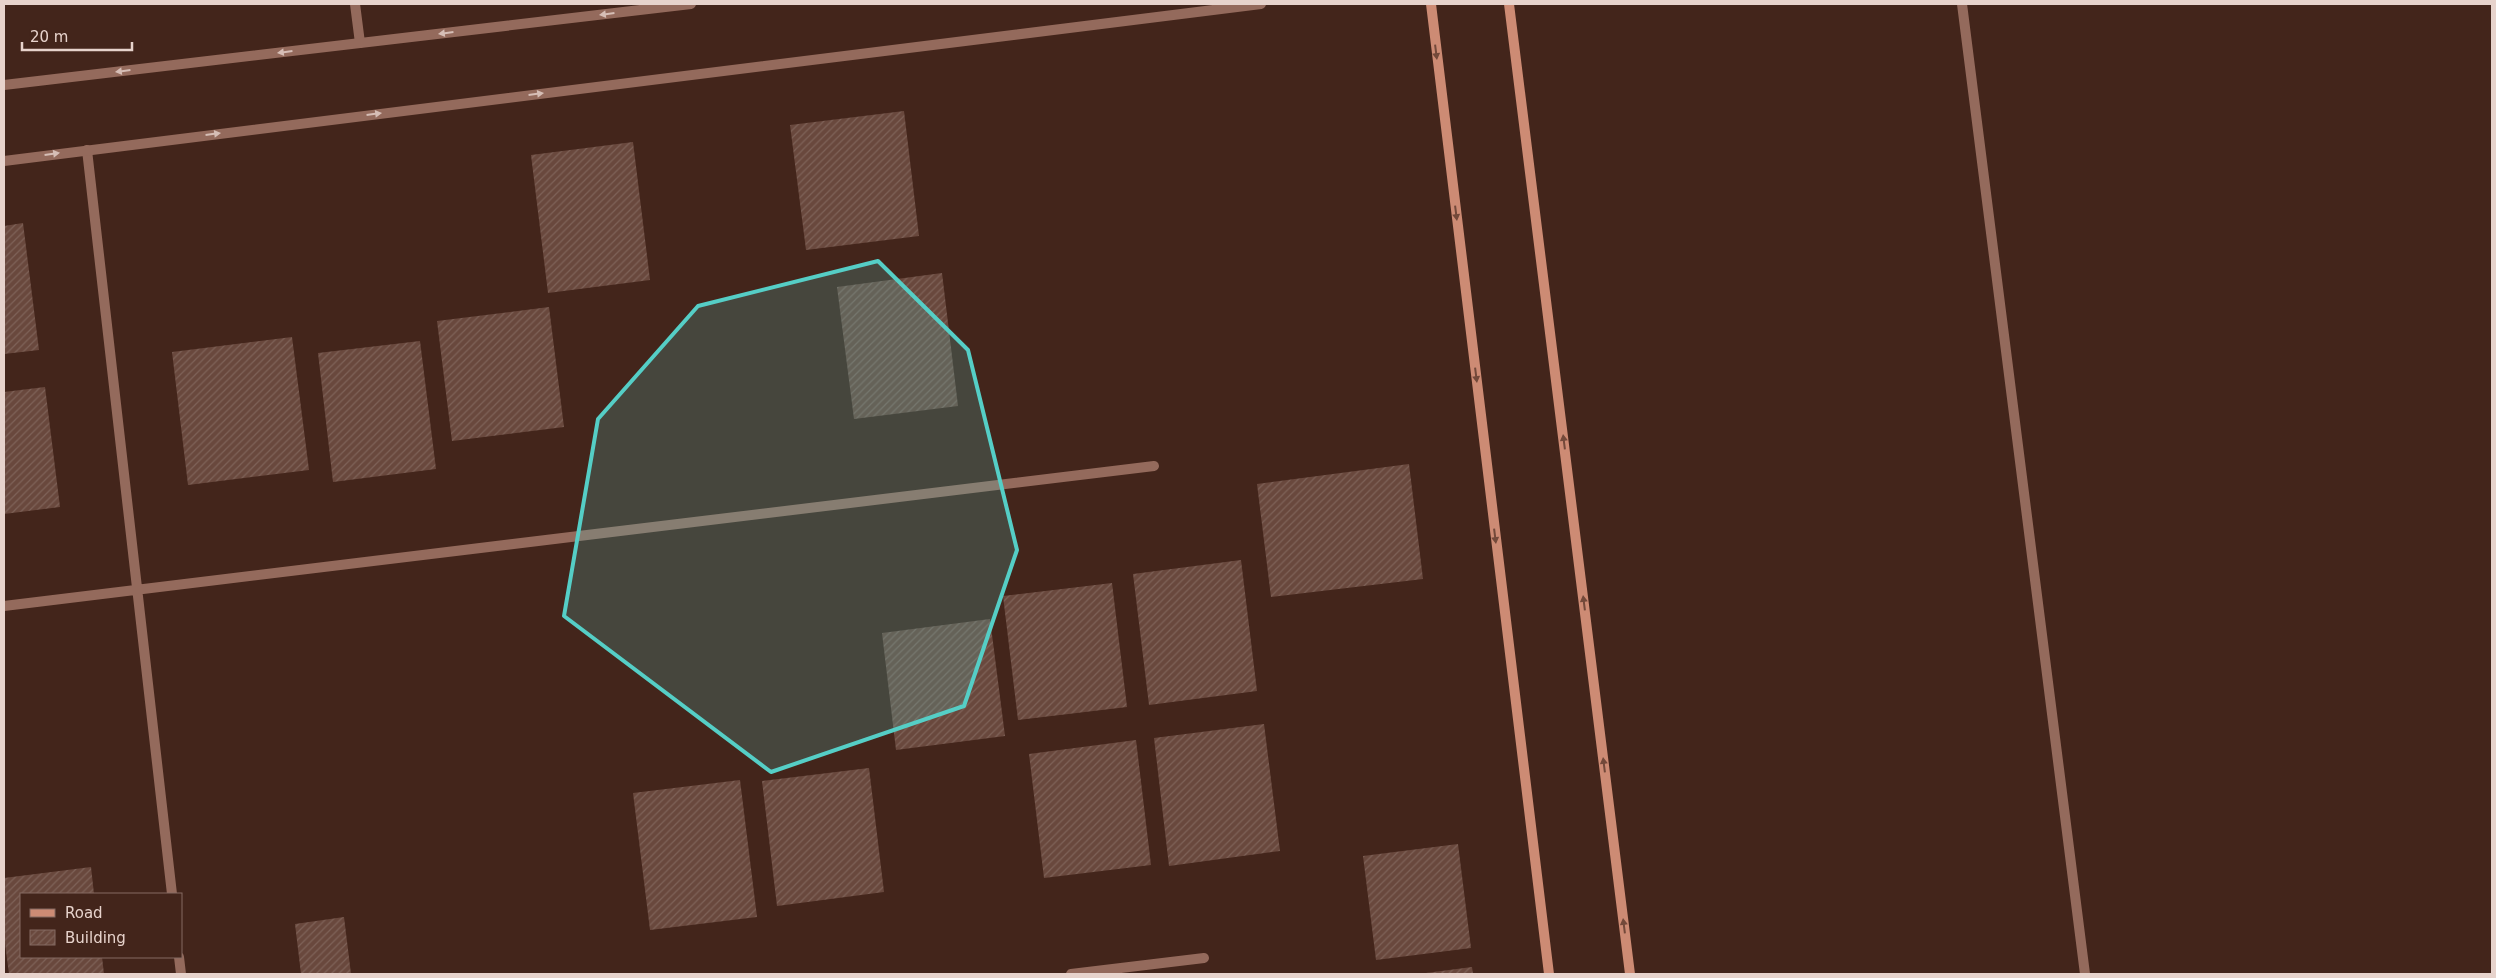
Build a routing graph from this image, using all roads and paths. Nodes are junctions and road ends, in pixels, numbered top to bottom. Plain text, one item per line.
1 (355, 4) edge
2 (690, 4) edge
3 (1261, 4) edge
4 (1431, 4) edge
5 (1509, 4) edge
6 (1962, 4) edge
7 (360, 43) junction
8 (4, 85) edge
9 (87, 150) junction
10 (4, 161) edge
11 (1154, 466) dead end
12 (136, 590) junction
13 (4, 606) edge
14 (172, 893) edge
15 (179, 958) edge
16 (1204, 958) dead end
17 (181, 974) edge
18 (1071, 974) edge
19 (1549, 974) edge
20 (1630, 974) edge
21 (2085, 974) edge

1 - 7 street
2 -> 7 street
9 -> 3 street
4 -> 19 main road
20 -> 5 main road
6 - 21 street
7 -> 8 street
10 -> 9 street
9 - 12 street
11 - 12 street
12 - 13 street
12 - 14 street
15 - 17 street
16 - 18 street

